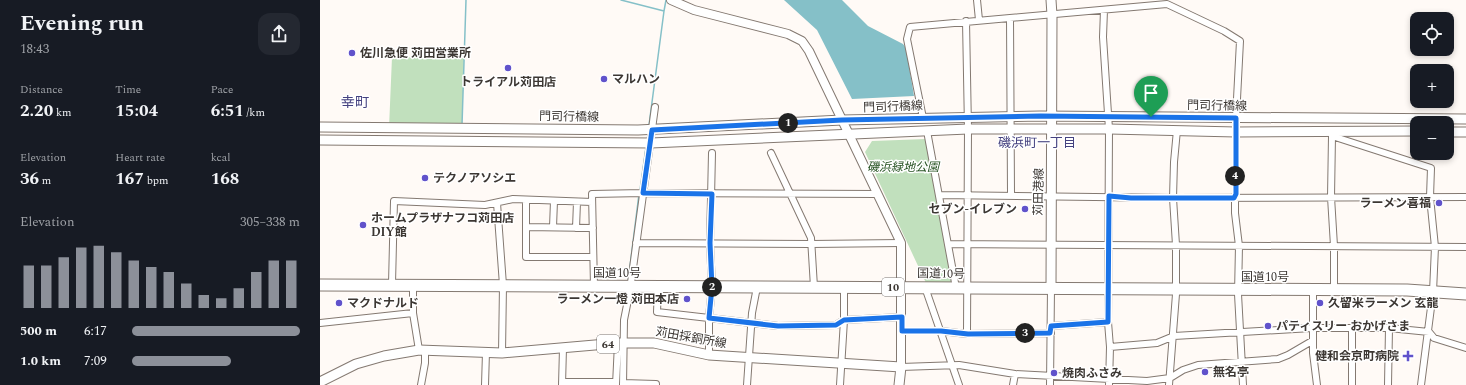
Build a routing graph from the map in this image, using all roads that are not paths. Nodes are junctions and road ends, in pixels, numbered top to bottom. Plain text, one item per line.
1 (671, 0) edge
2 (977, 0) edge
3 (1051, 0) edge
4 (1104, 10) junction
5 (1052, 14) junction
6 (1010, 18) junction
7 (979, 20) junction
8 (966, 21) junction
9 (655, 107) dead end
10 (1011, 116) junction
11 (1052, 116) junction
12 (1108, 116) junction
13 (968, 117) junction
14 (923, 118) junction
15 (1236, 118) junction
16 (1466, 119) edge
17 (842, 120) junction
18 (320, 128) edge
19 (1011, 129) junction
20 (1052, 129) junction
21 (1109, 129) junction
22 (652, 130) junction
23 (968, 130) junction
24 (1177, 130) junction
25 (927, 131) junction
26 (1236, 132) junction
27 (1410, 132) edge
28 (1454, 132) edge
29 (1466, 132) edge
30 (848, 134) junction
31 (320, 140) edge
32 (651, 143) junction
33 (712, 153) dead end
34 (771, 153) dead end
35 (643, 193) junction
36 (712, 194) junction
37 (791, 194) junction
38 (878, 194) junction
39 (938, 195) junction
40 (968, 195) junction
41 (1011, 195) junction
42 (1051, 196) junction
43 (1109, 196) junction
44 (1331, 197) junction
45 (1430, 197) junction
46 (1466, 197) edge
47 (1173, 198) junction
48 (1234, 198) junction
49 (526, 200) junction
50 (554, 201) junction
51 (577, 202) junction
52 (592, 202) junction
53 (497, 203) junction
54 (526, 227) junction
55 (553, 228) junction
56 (576, 228) junction
57 (593, 228) junction
58 (636, 243) junction
59 (710, 243) junction
60 (901, 243) junction
61 (811, 244) junction
62 (948, 244) junction
63 (967, 244) junction
64 (1050, 244) junction
65 (1108, 245) junction
66 (1176, 245) junction
67 (1239, 246) junction
68 (1334, 246) junction
69 (1435, 247) junction
70 (1466, 247) edge
71 (593, 257) junction
72 (320, 284) edge
73 (392, 284) junction
74 (594, 286) junction
75 (413, 287) junction
76 (814, 287) junction
77 (320, 288) edge
78 (503, 288) junction
79 (630, 288) junction
80 (657, 288) junction
81 (712, 289) junction
82 (756, 289) junction
83 (844, 289) junction
84 (964, 289) junction
85 (901, 290) junction
86 (927, 290) junction
87 (1334, 290) junction
88 (1051, 291) junction
89 (1108, 291) junction
90 (1176, 292) junction
91 (1238, 292) junction
92 (1313, 292) junction
93 (1432, 294) junction
94 (1466, 294) edge
95 (1466, 300) edge
96 (413, 313) junction
97 (902, 317) junction
98 (709, 318) junction
99 (844, 320) junction
100 (1108, 322) junction
101 (320, 323) edge
102 (752, 323) junction
103 (1312, 328) junction
104 (1352, 328) junction
105 (1389, 328) junction
106 (1051, 330) junction
107 (902, 331) junction
108 (941, 331) junction
109 (1429, 332) junction
110 (1240, 333) junction
111 (968, 334) junction
112 (1172, 337) junction
113 (1312, 341) junction
114 (621, 343) junction
115 (1110, 347) junction
116 (563, 348) junction
117 (1466, 348) edge
118 (422, 350) junction
119 (486, 352) junction
120 (502, 353) junction
121 (709, 356) junction
122 (749, 358) junction
123 (1242, 362) junction
124 (841, 364) junction
125 (901, 366) junction
126 (953, 366) junction
127 (1015, 374) junction
128 (1050, 377) junction
129 (320, 382) edge
130 (1110, 382) edge
131 (1169, 382) edge
132 (562, 384) edge
133 (620, 384) edge
134 (421, 385) edge
135 (484, 385) edge
136 (656, 385) edge
137 (747, 385) edge
138 (840, 385) edge
139 (899, 385) edge
140 (959, 385) edge
141 (1013, 385) edge
142 (1050, 385) edge
143 (1243, 385) edge
144 (1317, 385) edge
145 (1352, 385) edge
146 (1388, 385) edge
147 (1421, 385) edge

1 - 17 street
2 - 7 street
3 - 5 main road, 苅田港線
4 - 5 street
4 - 12 street
4 - 15 street
5 - 6 street
5 - 11 main road, 苅田港線
6 - 7 street
6 - 10 street
7 - 8 street
8 - 13 street
8 - 14 street
9 - 22 street
10 - 11 main road, 門司行橋線
10 - 13 main road, 門司行橋線
10 - 19 street
11 - 12 main road, 門司行橋線
11 - 20 main road, 苅田港線
12 - 15 main road, 門司行橋線
12 - 21 street
13 - 14 main road, 門司行橋線
13 - 23 street
14 - 17 main road, 門司行橋線
15 - 16 main road, 門司行橋線
15 - 26 street
17 - 22 main road, 門司行橋線
17 - 30 street
18 - 22 main road, 門司行橋線
19 - 20 main road, 門司行橋線
19 - 23 main road, 門司行橋線
19 - 41 street
20 - 21 main road, 門司行橋線
20 - 42 main road, 苅田港線
21 - 24 main road, 門司行橋線
21 - 43 street
22 - 32 street
23 - 25 main road, 門司行橋線
23 - 40 street
24 - 26 main road, 門司行橋線
24 - 47 street
25 - 30 main road, 門司行橋線
25 - 39 street
26 - 27 main road, 門司行橋線
26 - 48 street
28 - 29 main road
30 - 32 main road, 門司行橋線
30 - 38 street
31 - 32 main road, 門司行橋線
32 - 35 street
33 - 36 street
34 - 37 street
35 - 36 street
35 - 52 street
35 - 58 street
36 - 37 street
36 - 59 street
37 - 38 street
37 - 61 street
38 - 60 street
39 - 40 street
39 - 62 street
40 - 41 street
40 - 63 street
41 - 42 street
42 - 43 street
42 - 64 main road, 苅田港線
43 - 47 street
43 - 65 street
44 - 45 street
44 - 45 street
44 - 48 street
44 - 68 street
45 - 46 street
45 - 69 street
47 - 48 street
47 - 66 street
48 - 67 street
49 - 50 street
49 - 53 street
49 - 54 street
50 - 51 street
50 - 55 street
51 - 52 street
51 - 56 street
52 - 57 street
53 - 73 street
53 - 78 street
54 - 55 street
54 - 71 street
55 - 56 street
56 - 57 street
57 - 71 street
58 - 59 street
58 - 79 street
59 - 61 street
59 - 81 street
60 - 61 street
60 - 85 street
61 - 76 street
62 - 63 street
62 - 84 street
63 - 64 street
63 - 84 street
64 - 65 street
64 - 88 main road, 苅田港線
65 - 66 street
65 - 89 street
66 - 67 street
66 - 90 street
67 - 68 street
67 - 91 street
68 - 69 street
68 - 87 street
69 - 70 street
69 - 93 street
71 - 74 street
72 - 73 highway, 国道10号 / 10
73 - 75 highway, 国道10号 / 10
74 - 78 highway, 国道10号 / 10
74 - 79 highway, 国道10号 / 10
75 - 77 highway, 国道10号 / 10
75 - 78 highway, 国道10号 / 10
75 - 96 street
76 - 82 highway, 国道10号 / 10
76 - 83 highway, 国道10号 / 10
78 - 79 highway, 国道10号 / 10
78 - 120 street
79 - 80 highway, 国道10号 / 10
79 - 114 street
80 - 81 highway, 国道10号 / 10
80 - 98 street
81 - 82 highway, 国道10号 / 10
81 - 98 street
82 - 83 highway, 国道10号 / 10
82 - 102 street
83 - 85 highway, 国道10号 / 10
83 - 99 street
84 - 86 highway, 国道10号 / 10
84 - 88 highway, 国道10号 / 10
84 - 111 street
85 - 86 highway, 国道10号 / 10
85 - 97 street
86 - 108 street
87 - 92 highway, 国道10号 / 10
87 - 93 highway, 国道10号 / 10
88 - 89 highway, 国道10号 / 10
88 - 106 street
89 - 90 highway, 国道10号 / 10
89 - 100 street
90 - 91 highway, 国道10号 / 10
90 - 112 street
91 - 92 highway, 国道10号 / 10
91 - 110 street
92 - 93 highway, 国道10号 / 10
92 - 103 street
93 - 94 highway, 国道10号 / 10
93 - 95 highway, 国道10号 / 10
93 - 109 street
96 - 101 street
96 - 118 street
97 - 99 street
97 - 107 street
98 - 102 street
98 - 121 street
99 - 102 street
99 - 124 street
100 - 106 street
100 - 115 street
102 - 122 street
103 - 104 street
103 - 110 street
103 - 113 street
104 - 105 street
104 - 145 street
105 - 109 street
105 - 146 street
106 - 111 street
106 - 128 street
107 - 108 street
107 - 125 street
108 - 111 street
108 - 126 street
109 - 117 street
109 - 147 street
110 - 112 street
110 - 123 street
112 - 115 street
112 - 131 street
113 - 123 street
113 - 144 street
114 - 116 main road, 苅田採銅所線 / 64
114 - 121 main road, 苅田採銅所線 / 64
114 - 133 street
115 - 130 street
116 - 120 main road, 苅田採銅所線 / 64
116 - 132 street
118 - 119 main road, 苅田採銅所線 / 64
118 - 129 main road, 苅田採銅所線 / 64
118 - 134 street
119 - 120 main road, 苅田採銅所線 / 64
119 - 135 street
121 - 122 main road, 苅田採銅所線 / 64
122 - 124 main road, 苅田採銅所線 / 64
122 - 137 street
123 - 131 street
123 - 143 street
124 - 125 main road, 苅田採銅所線 / 64
124 - 138 street
125 - 126 street
125 - 139 main road
126 - 127 street
126 - 140 street
127 - 128 street
127 - 141 street
128 - 130 street
128 - 142 street
130 - 131 street
132 - 133 street
133 - 136 street

